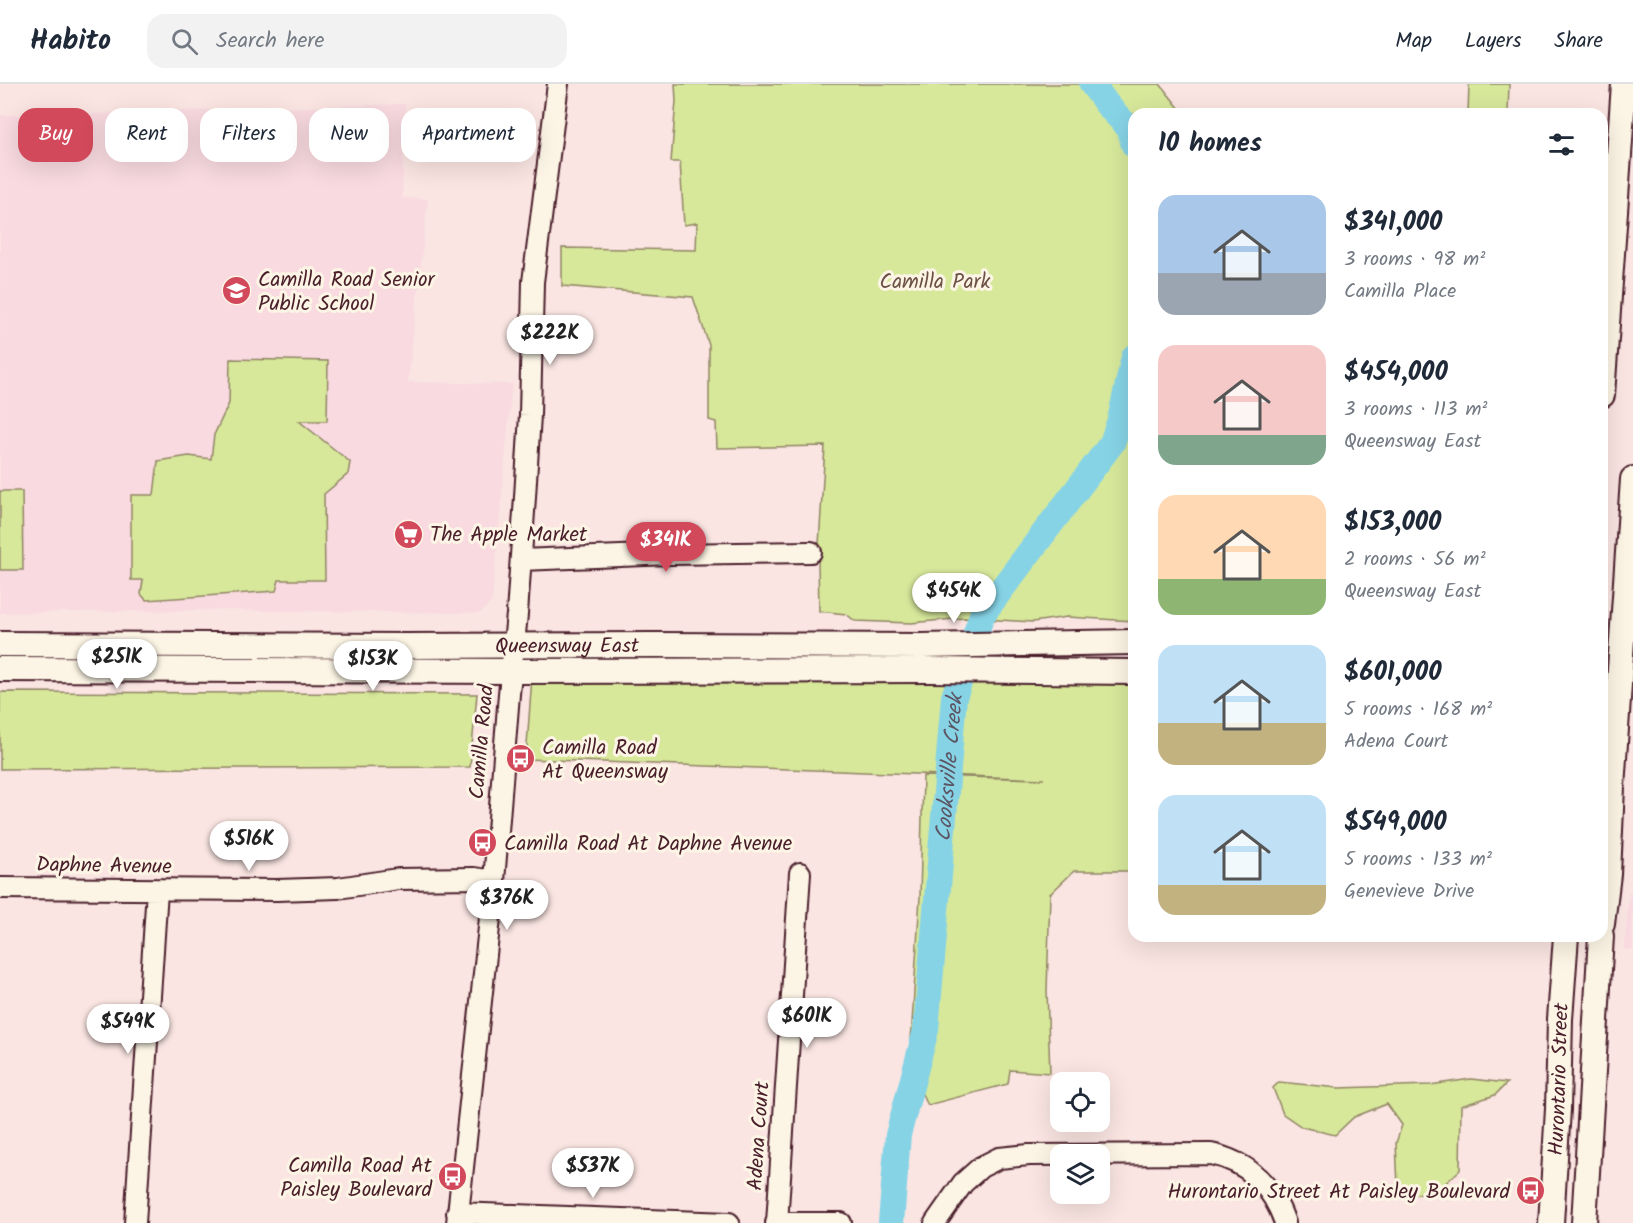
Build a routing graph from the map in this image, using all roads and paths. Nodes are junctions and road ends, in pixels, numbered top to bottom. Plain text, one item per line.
1 (558, 84) edge
2 (1624, 84) edge
3 (1608, 310) edge
4 (1633, 478) edge
5 (811, 552) dead end
6 (1628, 559) junction
7 (520, 560) junction
8 (1633, 585) edge
9 (1128, 642) edge
10 (1619, 642) edge
11 (0, 644) edge
12 (514, 645) junction
13 (0, 669) edge
14 (1619, 669) edge
15 (512, 671) junction
16 (1128, 672) edge
17 (1633, 716) edge
18 (1614, 752) junction
19 (800, 873) dead end
20 (1608, 873) edge
21 (494, 881) junction
22 (0, 888) edge
23 (157, 890) junction
24 (1566, 942) edge
25 (1600, 942) edge
26 (457, 1218) edge
27 (135, 1223) edge
28 (729, 1223) edge
29 (776, 1223) edge
30 (841, 1223) edge
31 (935, 1223) edge
32 (1285, 1223) edge
33 (1551, 1223) edge
34 (1584, 1223) edge

1 - 7 street, Camilla Road
2 - 3 main road
4 - 6 main road
5 - 7 street
6 - 8 main road
6 - 10 main road
7 - 12 street, Camilla Road
9 - 12 main road, Queensway East
10 - 14 main road
11 - 12 main road, Queensway East
12 - 15 street, Camilla Road
13 - 15 main road, Queensway East
14 - 18 main road
15 - 16 main road, Queensway East
15 - 21 street, Camilla Road
17 - 18 main road
18 - 20 main road
19 - 29 street, Adena Court
21 - 23 street, Daphne Avenue
21 - 26 street, Camilla Road
22 - 23 street, Daphne Avenue
23 - 27 street
24 - 33 main road, Hurontario Street
25 - 34 main road, Hurontario Street
26 - 28 street
29 - 30 street
31 - 32 street

